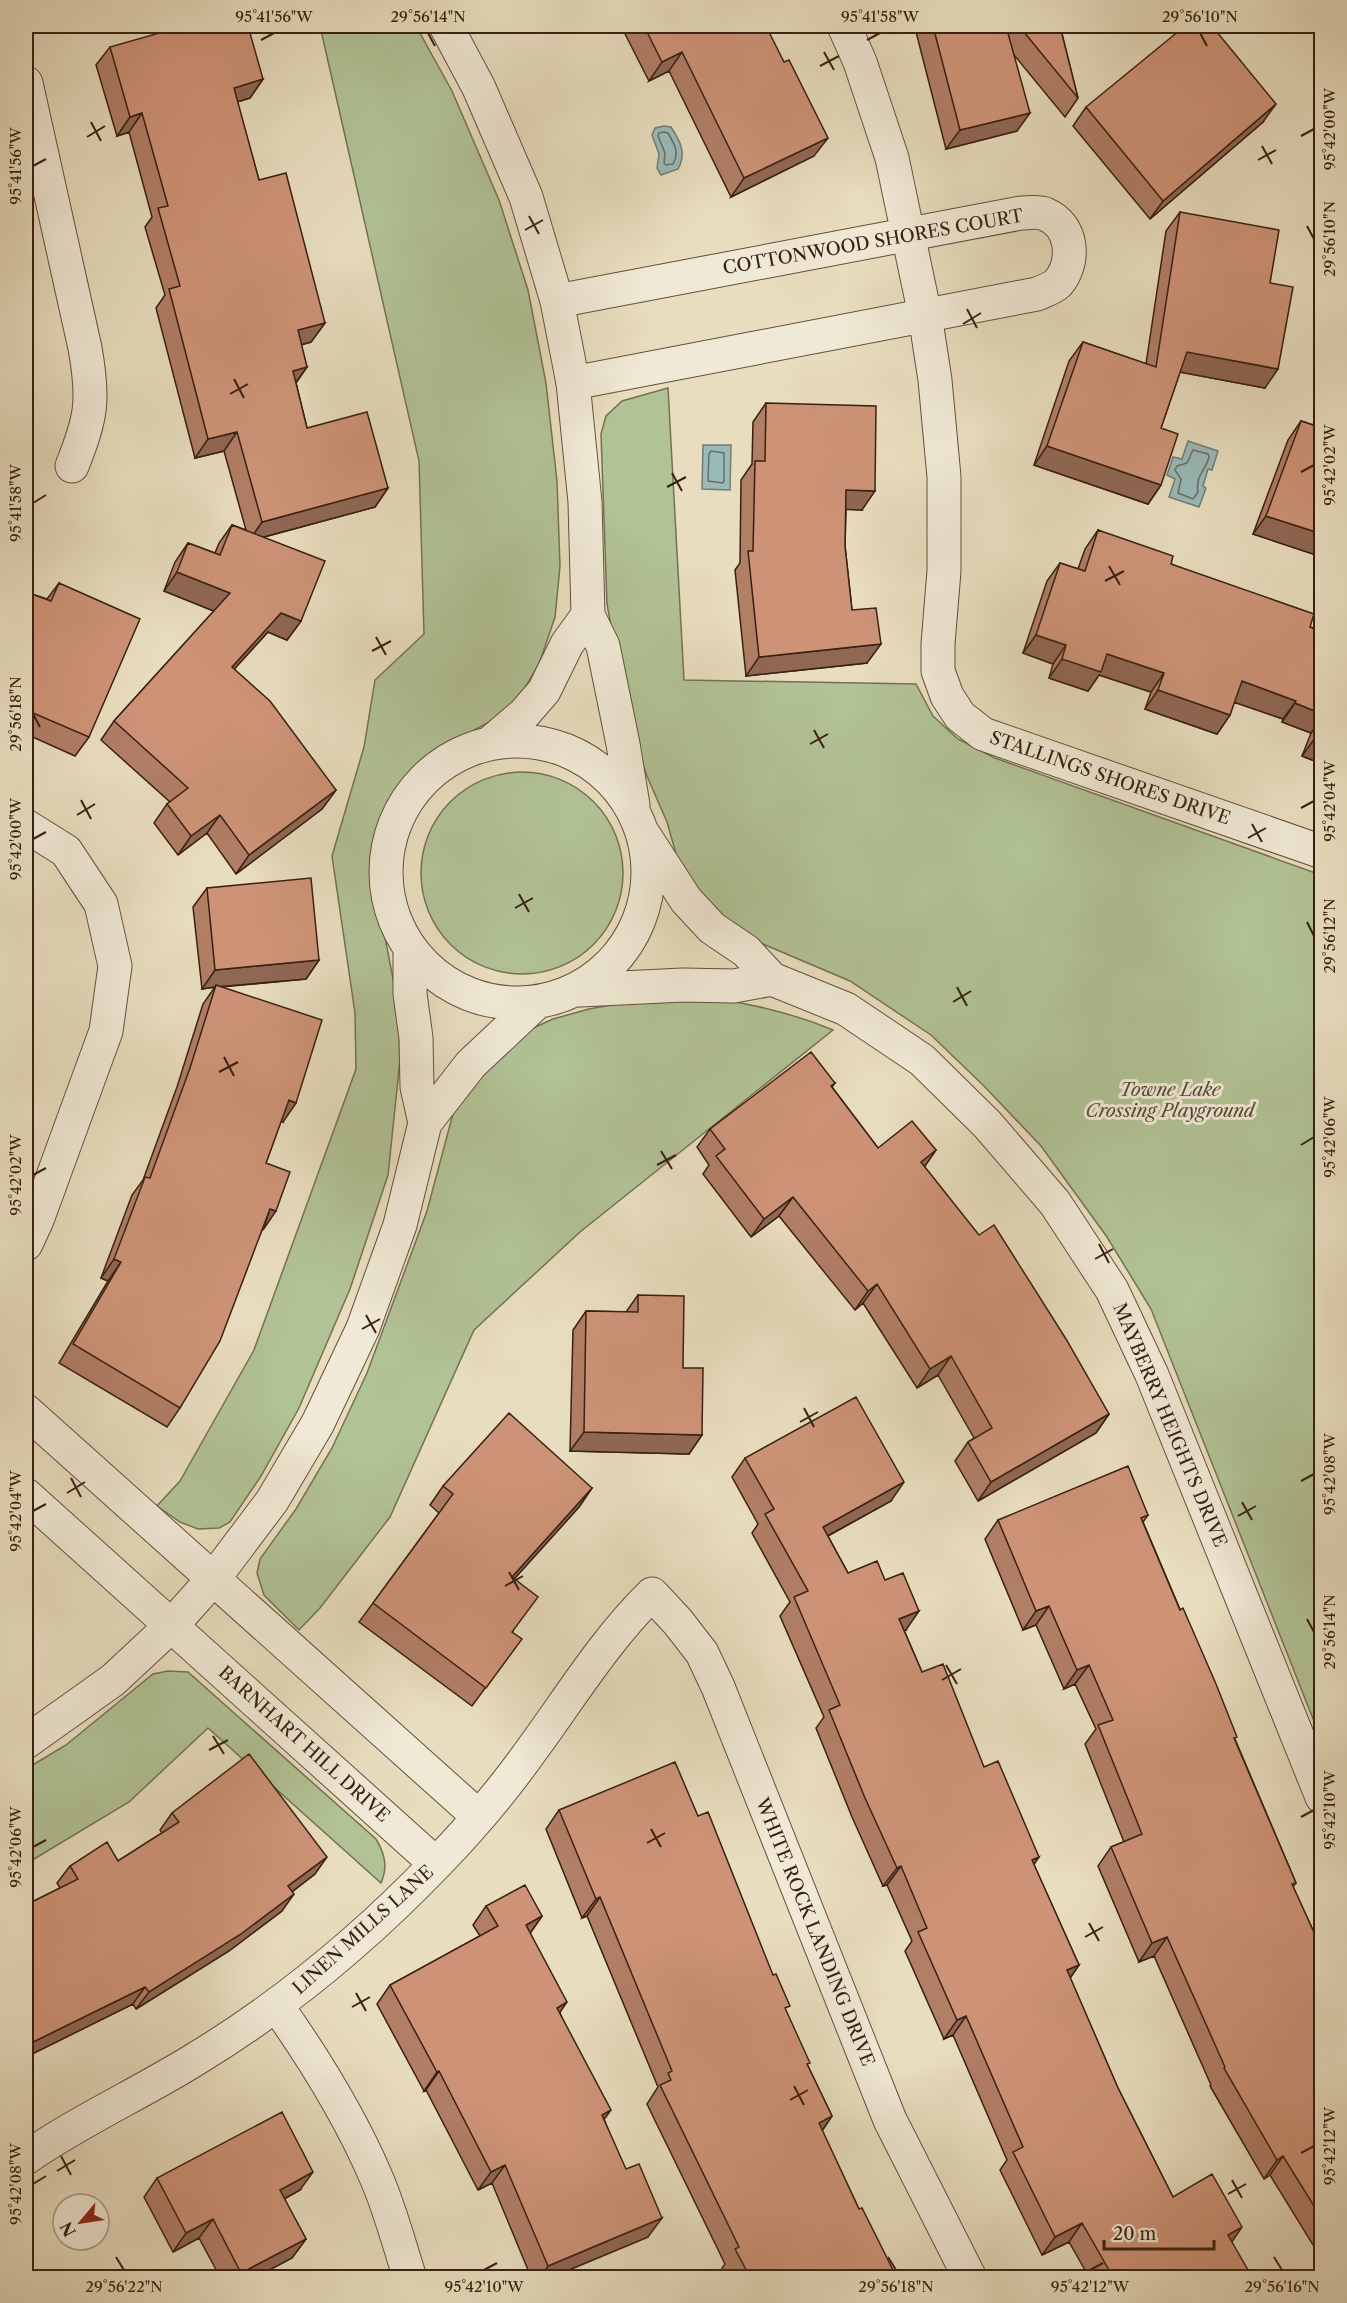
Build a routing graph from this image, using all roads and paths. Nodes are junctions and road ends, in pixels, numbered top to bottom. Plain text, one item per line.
1 (446, 26) edge
2 (844, 26) edge
3 (26, 83) edge
4 (908, 234) junction
5 (557, 301) junction
6 (925, 315) junction
7 (573, 383) junction
8 (72, 466) dead end
9 (588, 615) junction
10 (490, 743) junction
11 (639, 823) junction
12 (26, 826) edge
13 (1322, 852) edge
14 (410, 950) junction
15 (772, 979) junction
16 (579, 990) junction
17 (534, 1004) junction
18 (425, 1123) junction
19 (26, 1244) edge
20 (26, 1411) edge
21 (26, 1495) edge
22 (214, 1578) junction
23 (652, 1594) joint
24 (172, 1625) junction
25 (26, 1742) edge
26 (1322, 1797) edge
27 (479, 1817) junction
28 (436, 1864) junction
29 (277, 2006) junction
30 (26, 2158) edge
31 (410, 2277) edge
32 (970, 2277) edge

1 - 5 street
2 - 4 street, STALLINGS SHORES DRIVE
3 - 8 street
4 - 5 street, COTTONWOOD SHORES COURT
4 - 6 street, STALLINGS SHORES DRIVE
4 - 6 street, COTTONWOOD SHORES COURT
5 - 7 street
6 - 7 street, COTTONWOOD SHORES COURT
6 - 13 street, STALLINGS SHORES DRIVE
7 - 9 street
9 - 10 street
9 - 11 street
10 - 11 street, MAYBERRY HEIGHTS DRIVE
10 - 14 street
11 - 15 street, MAYBERRY HEIGHTS DRIVE
11 - 16 street
12 - 19 street
14 - 17 street
14 - 18 street
15 - 16 street
15 - 26 street, MAYBERRY HEIGHTS DRIVE
16 - 17 street
17 - 18 street
18 - 22 street
20 - 22 street
21 - 24 street, BARNHART HILL DRIVE
22 - 24 street
22 - 27 street
23 - 27 street, LINEN MILLS LANE
23 - 32 street, WHITE ROCK LANDING DRIVE
24 - 25 street
24 - 28 street, BARNHART HILL DRIVE
27 - 28 street, LINEN MILLS LANE
28 - 29 street, LINEN MILLS LANE
29 - 30 street, LINEN MILLS LANE
29 - 31 street

